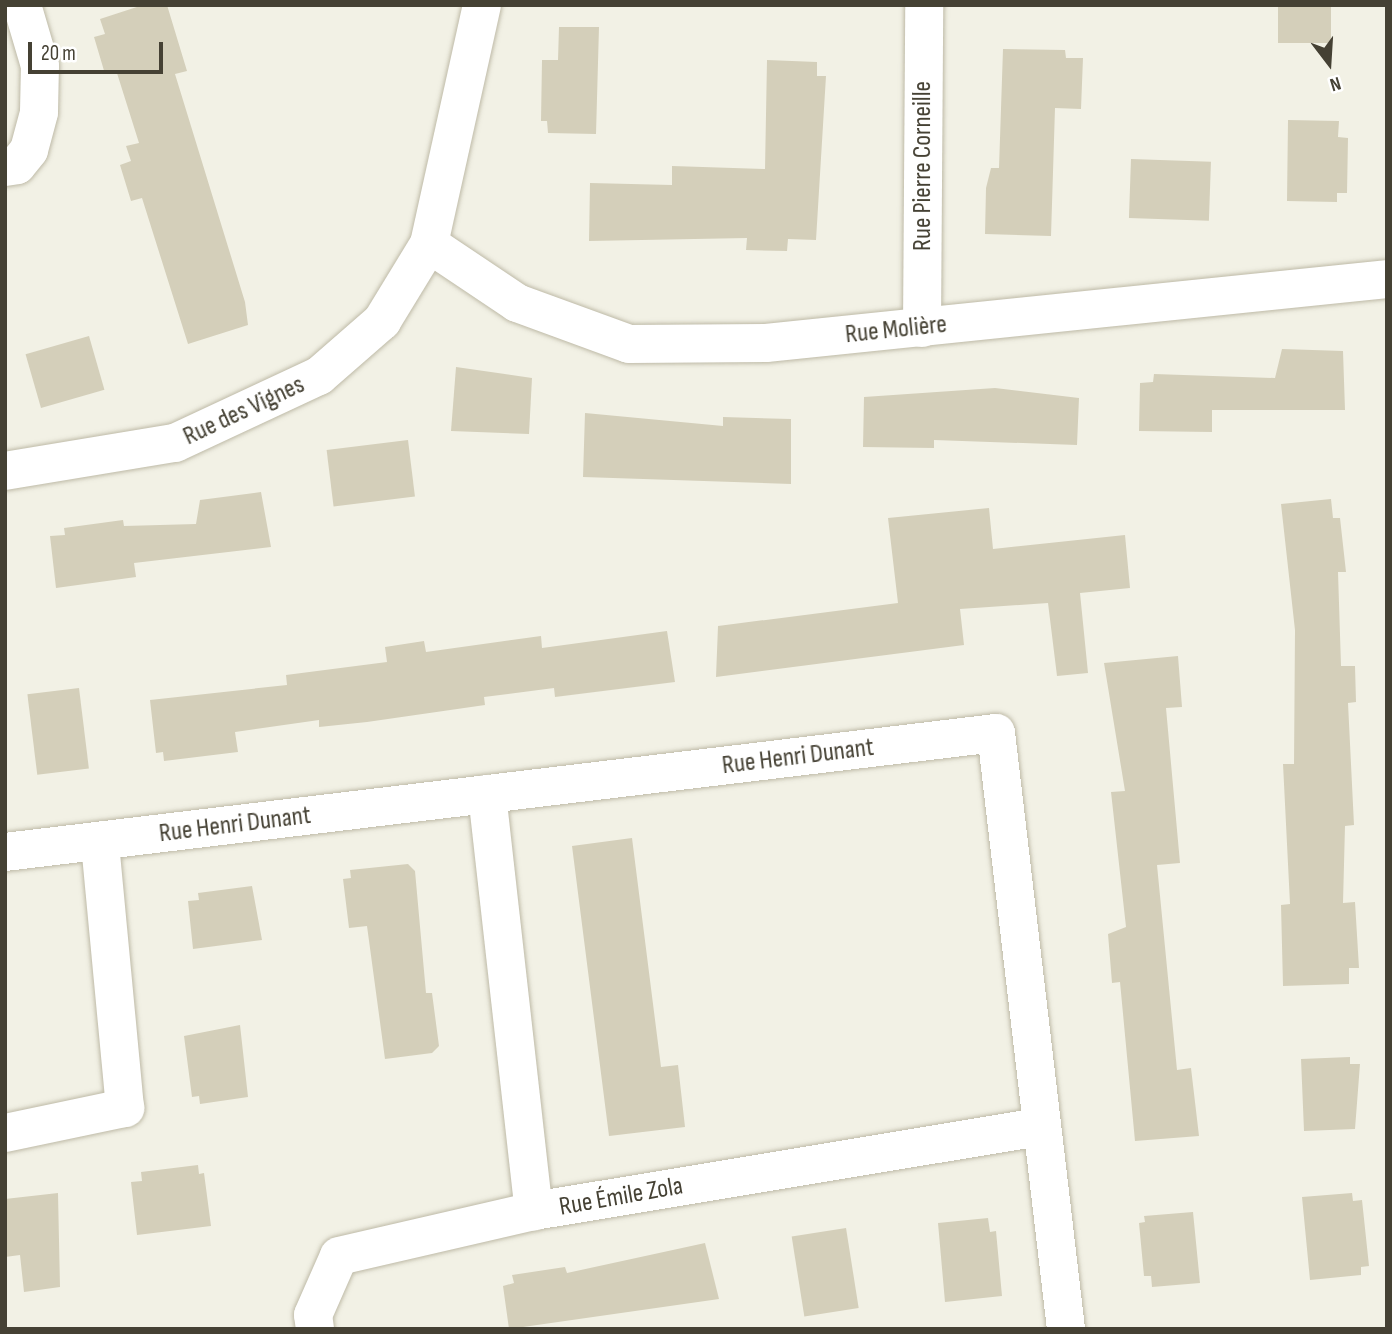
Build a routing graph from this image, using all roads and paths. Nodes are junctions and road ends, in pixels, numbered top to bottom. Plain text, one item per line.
1 (22, 5) edge
2 (482, 5) edge
3 (924, 5) edge
4 (5, 167) edge
5 (429, 244) junction
6 (1387, 278) edge
7 (922, 328) junction
8 (5, 471) edge
9 (487, 794) junction
10 (100, 842) junction
11 (5, 852) edge
12 (1039, 1127) junction
13 (5, 1133) edge
14 (534, 1211) junction
15 (315, 1329) edge
16 (1066, 1329) edge

1 - 4 street
2 - 5 street, Rue des Vignes
3 - 7 street, Rue Pierre Corneille
5 - 7 street, Rue Molière
5 - 8 street, Rue des Vignes
6 - 7 street, Rue Molière
9 - 10 street, Rue Henri Dunant
9 - 12 street, Rue Henri Dunant
9 - 14 street, Rue Émile Zola
10 - 11 street, Rue Henri Dunant
10 - 13 street
12 - 14 street, Rue Émile Zola
12 - 16 street, Rue Henri Dunant
14 - 15 street

